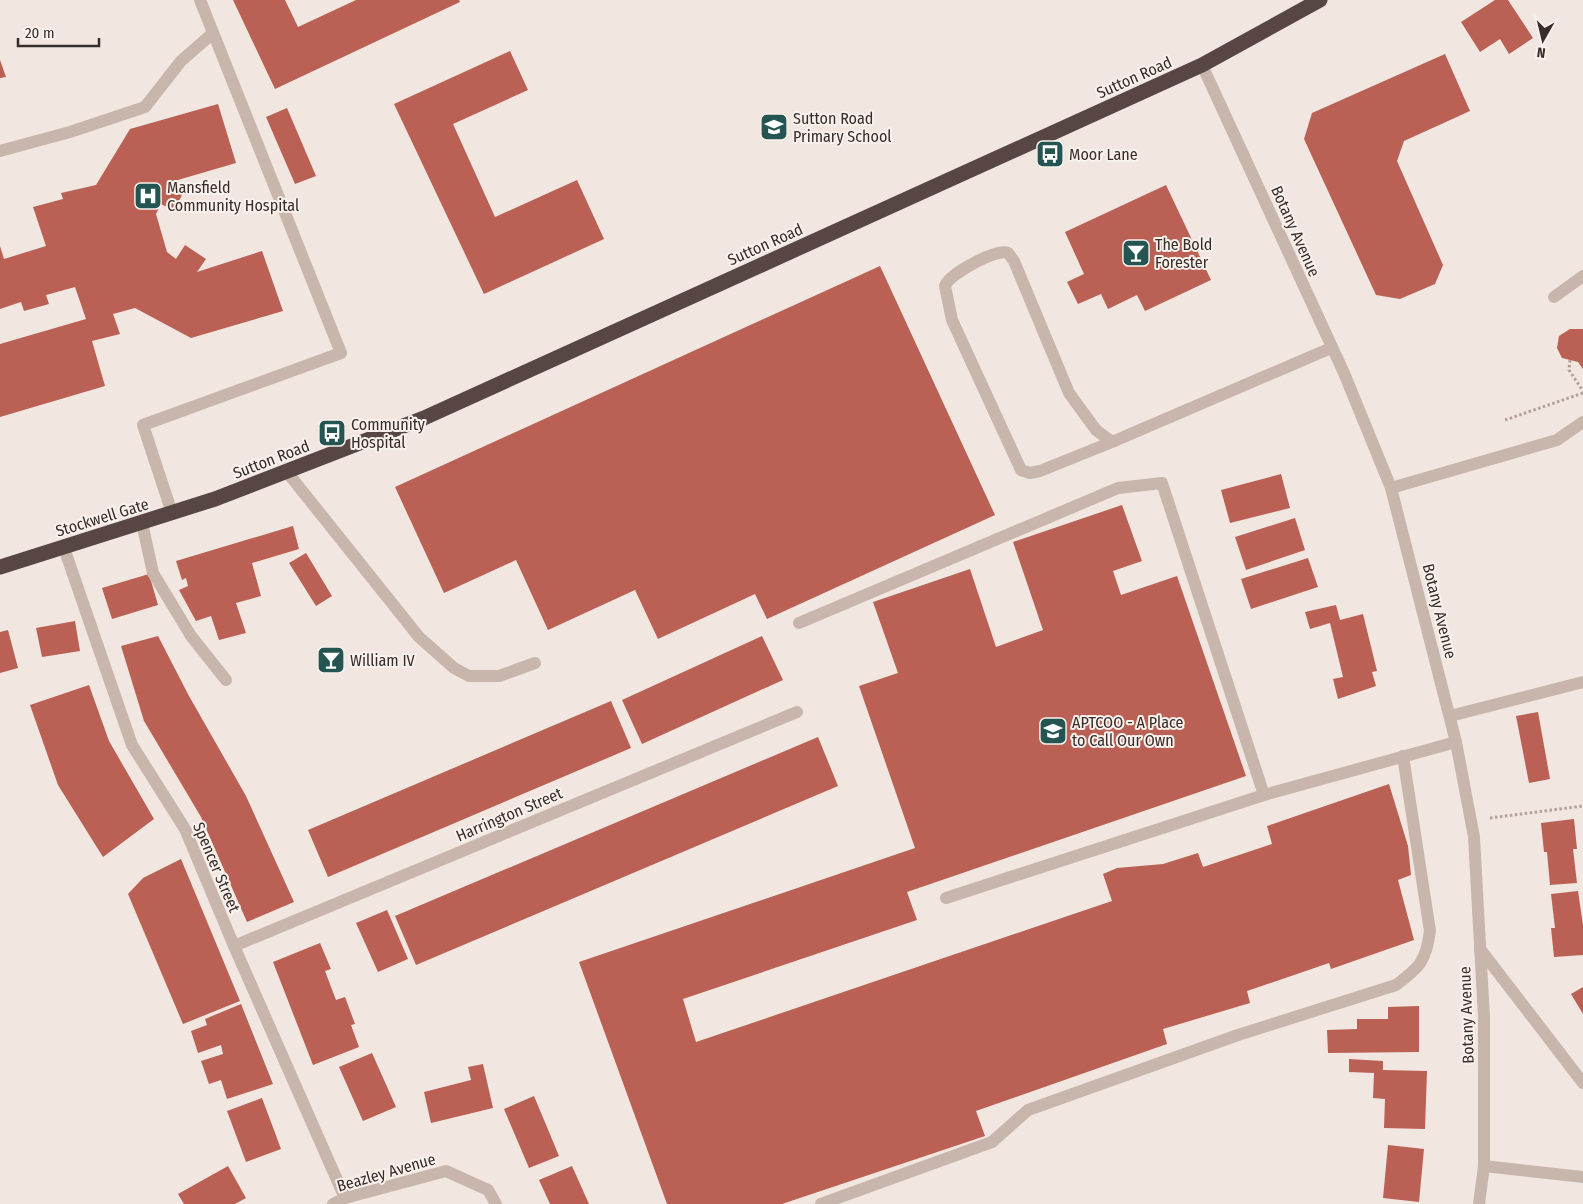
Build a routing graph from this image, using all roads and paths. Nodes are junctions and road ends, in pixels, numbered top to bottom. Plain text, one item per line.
1 (200, 0) edge
2 (1320, 0) edge
3 (213, 33) junction
4 (1202, 65) junction
5 (0, 151) edge
6 (1583, 276) edge
7 (1554, 297) dead end
8 (1331, 348) junction
9 (1570, 360) dead end
10 (1583, 392) edge
11 (1504, 420) dead end
12 (1583, 422) edge
13 (1112, 442) junction
14 (287, 472) junction
15 (1392, 488) junction
16 (215, 499) joint
17 (172, 513) junction
18 (142, 523) junction
19 (64, 548) junction
20 (0, 567) edge
21 (799, 623) dead end
22 (535, 662) dead end
23 (226, 680) dead end
24 (1583, 682) edge
25 (797, 712) dead end
26 (1450, 716) junction
27 (1456, 742) junction
28 (1403, 756) junction
29 (1264, 794) junction
30 (1583, 806) edge
31 (1471, 821) junction
32 (946, 898) dead end
33 (234, 946) junction
34 (1480, 948) junction
35 (1583, 1083) edge
36 (1484, 1166) junction
37 (1583, 1177) edge
38 (345, 1198) junction
39 (333, 1204) edge
40 (496, 1204) edge
41 (821, 1204) edge
42 (1480, 1204) edge

1 - 3 street
2 - 4 highway, Sutton Road
3 - 5 street
3 - 17 street
4 - 8 street, Botany Avenue
4 - 14 highway, Sutton Road
6 - 7 street
8 - 13 street
8 - 15 street, Botany Avenue
9 - 10 path
10 - 11 path
12 - 15 street
13 - 13 street
14 - 16 highway, Sutton Road
14 - 22 street
15 - 26 street, Botany Avenue
16 - 17 highway, Stockwell Gate
17 - 18 highway, Stockwell Gate
18 - 19 highway, Stockwell Gate
18 - 23 street
19 - 20 highway, Stockwell Gate
19 - 33 street, Spencer Street
21 - 29 street
24 - 26 street
25 - 33 street, Harrington Street
26 - 27 street, Botany Avenue
27 - 28 street
27 - 31 street, Botany Avenue
28 - 29 street
28 - 41 street
29 - 32 street
30 - 31 path
31 - 34 street, Botany Avenue
33 - 38 street, Spencer Street
34 - 35 street
34 - 36 street, Botany Avenue
36 - 37 street
36 - 42 street, Botany Avenue
38 - 39 street, Beazley Avenue
38 - 40 street, Beazley Avenue

